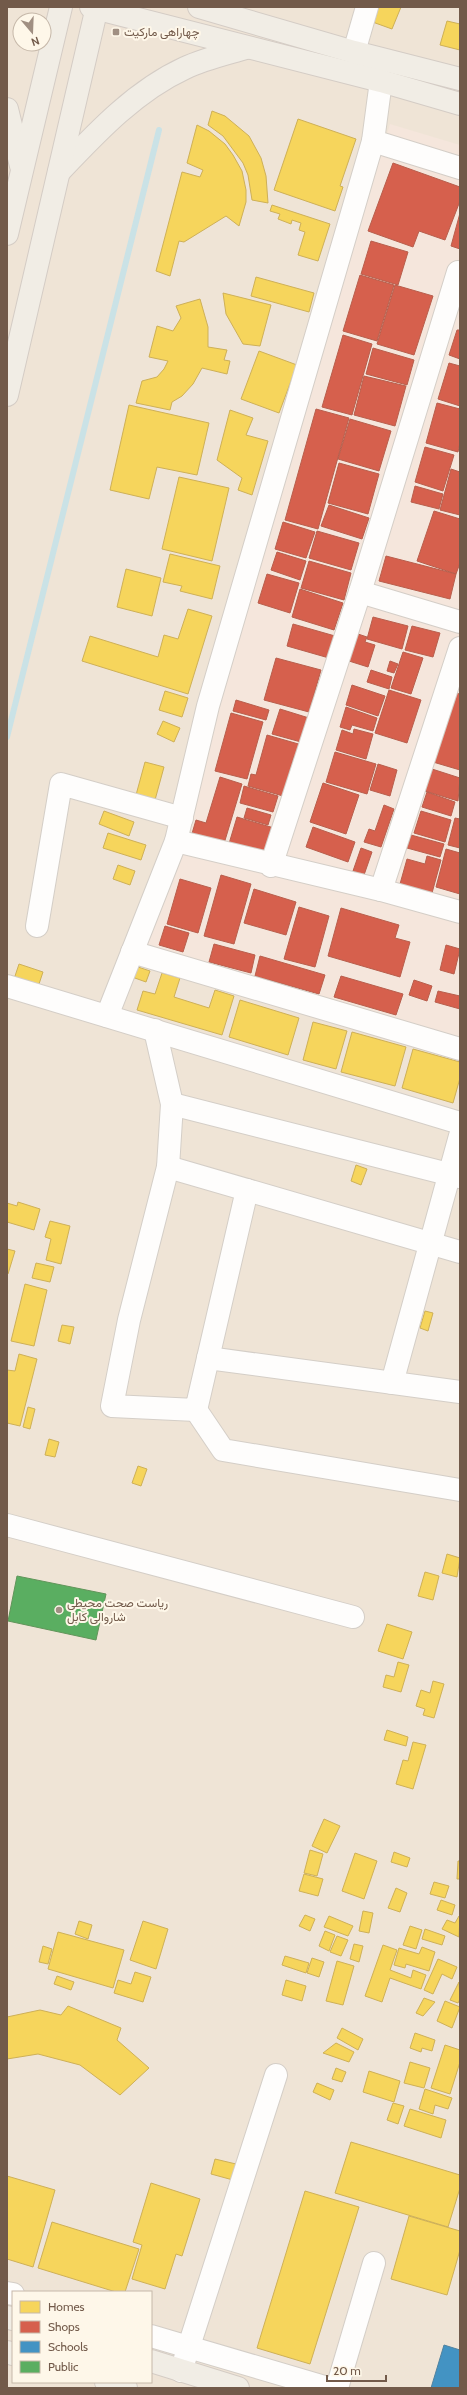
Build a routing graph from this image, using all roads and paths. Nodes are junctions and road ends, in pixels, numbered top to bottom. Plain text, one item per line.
1 (61, 7) edge
2 (95, 7) edge
3 (199, 7) edge
4 (234, 7) edge
5 (367, 7) edge
6 (253, 23) junction
7 (246, 48) junction
8 (354, 52) junction
9 (460, 79) edge
10 (381, 80) junction
11 (460, 104) edge
12 (7, 109) edge
13 (373, 141) junction
14 (460, 168) edge
15 (22, 170) junction
16 (59, 172) junction
17 (7, 234) edge
18 (460, 273) edge
19 (7, 395) edge
20 (360, 592) junction
21 (460, 622) edge
22 (460, 648) edge
23 (182, 818) junction
24 (176, 841) junction
25 (271, 866) junction
26 (382, 890) junction
27 (460, 912) edge
28 (37, 926) dead end
29 (132, 952) junction
30 (7, 986) edge
31 (107, 1016) junction
32 (155, 1030) junction
33 (460, 1049) edge
34 (172, 1104) junction
35 (460, 1122) edge
36 (460, 1136) edge
37 (168, 1167) junction
38 (455, 1176) edge
39 (247, 1190) junction
40 (431, 1244) junction
41 (460, 1252) edge
42 (208, 1358) junction
43 (392, 1383) junction
44 (460, 1392) edge
45 (196, 1410) junction
46 (460, 1490) edge
47 (7, 1525) edge
48 (353, 1617) dead end
49 (276, 2075) dead end
50 (374, 2263) dead end
51 (152, 2336) edge
52 (189, 2347) junction
53 (152, 2361) edge
54 (181, 2371) junction
55 (109, 2383) edge
56 (126, 2388) edge
57 (238, 2388) edge
58 (328, 2388) edge
59 (337, 2388) edge

1 - 15 main road
2 - 7 main road
2 - 16 main road
3 - 6 main road
4 - 6 main road
5 - 8 street
6 - 8 main road
7 - 10 main road
7 - 16 main road
8 - 9 main road
10 - 11 main road
10 - 13 street
12 - 15 main road
13 - 14 street
13 - 23 street
15 - 17 main road
16 - 19 main road
18 - 20 street
20 - 21 street
20 - 25 street
22 - 26 street
23 - 24 street
23 - 28 street
24 - 25 street
24 - 29 street
25 - 26 street
26 - 27 street
29 - 31 street
29 - 33 street
30 - 31 street
31 - 32 street
32 - 34 street
32 - 35 street
34 - 37 street
34 - 38 street
36 - 38 street
37 - 39 street
37 - 45 street
38 - 40 street
39 - 40 street
39 - 42 street
40 - 41 street
40 - 43 street
42 - 43 street
42 - 45 street
43 - 44 street
45 - 46 street
47 - 48 street
49 - 52 street
50 - 59 street
51 - 52 street
52 - 54 street
52 - 58 street
53 - 54 main road
54 - 57 main road
55 - 56 main road

